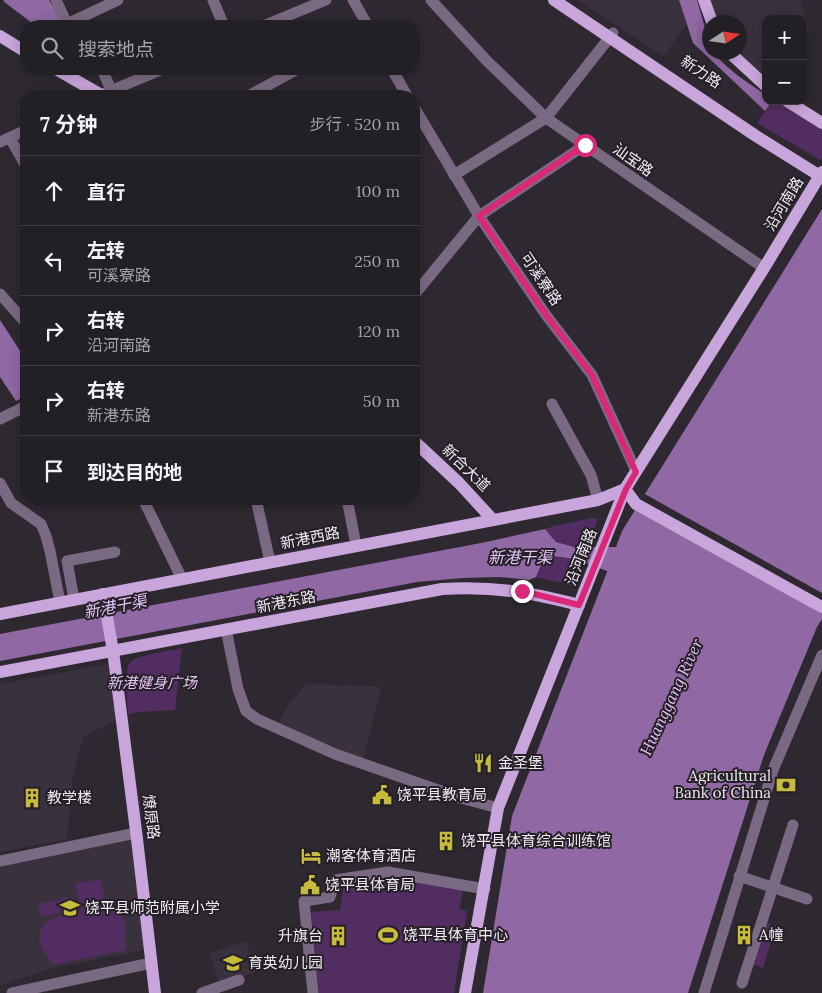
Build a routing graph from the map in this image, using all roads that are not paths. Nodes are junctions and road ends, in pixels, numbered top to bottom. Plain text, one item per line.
1 (56, 0) edge
2 (118, 0) edge
3 (212, 0) edge
4 (326, 0) edge
5 (353, 0) edge
6 (431, 0) edge
7 (554, 0) edge
8 (564, 0) edge
9 (704, 0) edge
10 (709, 15) edge
11 (66, 20) edge
12 (78, 20) edge
13 (221, 20) edge
14 (278, 20) edge
15 (365, 20) edge
16 (611, 35) junction
17 (0, 36) edge
18 (20, 48) edge
19 (738, 60) edge
20 (67, 75) edge
21 (102, 75) edge
22 (149, 75) edge
23 (287, 75) edge
24 (396, 75) edge
25 (762, 82) edge
26 (95, 90) edge
27 (103, 90) edge
28 (113, 90) edge
29 (259, 90) edge
30 (404, 90) edge
31 (793, 105) edge
32 (420, 117) edge
33 (546, 118) junction
34 (822, 123) edge
35 (20, 136) edge
36 (5, 140) edge
37 (585, 145) junction
38 (20, 159) edge
39 (821, 172) edge
40 (454, 175) junction
41 (479, 216) junction
42 (764, 268) junction
43 (420, 289) edge
44 (0, 294) edge
45 (20, 316) edge
46 (552, 404) dead end
47 (20, 409) edge
48 (0, 419) edge
49 (420, 446) edge
50 (636, 472) junction
51 (0, 482) edge
52 (626, 489) junction
53 (598, 500) junction
54 (146, 505) edge
55 (257, 505) edge
56 (348, 505) edge
57 (494, 520) junction
58 (356, 545) junction
59 (115, 552) dead end
60 (270, 562) junction
61 (182, 579) junction
62 (103, 594) junction
63 (74, 599) junction
64 (822, 599) edge
65 (60, 602) junction
66 (579, 605) junction
67 (822, 606) edge
68 (0, 614) edge
69 (226, 630) junction
70 (112, 648) junction
71 (822, 655) edge
72 (0, 672) edge
73 (498, 808) junction
74 (793, 825) dead end
75 (136, 833) junction
76 (0, 861) edge
77 (740, 876) junction
78 (773, 887) junction
79 (485, 888) junction
80 (807, 899) dead end
81 (151, 963) junction
82 (239, 980) dead end
83 (742, 983) dead end
84 (41, 990) edge
85 (12, 993) edge
86 (155, 993) edge
87 (202, 993) edge
88 (313, 993) edge
89 (465, 993) edge
90 (704, 993) edge

1 - 11 street
2 - 12 street
3 - 13 street
4 - 14 street
5 - 15 street
6 - 33 street, 汕宝路
7 - 16 main road
8 - 16 main road, 新力路
9 - 10 main road
16 - 33 street
16 - 39 main road, 新力路
17 - 18 main road
19 - 25 main road
20 - 26 main road
21 - 27 street
22 - 28 street
23 - 29 street
24 - 30 street
31 - 34 main road
32 - 40 street, 可溪寮路
33 - 37 street, 汕宝路
33 - 40 street
35 - 36 street
36 - 38 street
37 - 41 street
37 - 42 street, 汕宝路
39 - 42 main road, 沿河南路
40 - 41 street, 可溪寮路
41 - 43 street
41 - 50 street, 可溪寮路
42 - 50 main road, 沿河南路
44 - 45 street
46 - 53 street
47 - 48 street
49 - 57 main road, 新合大道
50 - 52 main road, 沿河南路
51 - 65 street
52 - 53 main road, 新港西路
52 - 64 main road
52 - 66 main road, 沿河南路
52 - 67 main road
53 - 57 main road, 新港西路
54 - 61 street
55 - 60 street
56 - 58 street
57 - 58 main road, 新港西路
58 - 60 main road, 新港西路
59 - 63 street
60 - 61 main road, 新港西路
61 - 62 main road, 新港西路
62 - 63 main road, 新港西路
62 - 70 main road, 燎原路
63 - 65 main road, 新港西路
65 - 68 main road, 新港西路
66 - 69 main road, 新港东路
66 - 73 main road, 沿河南路
69 - 70 main road, 新港东路
69 - 73 street
70 - 72 main road, 新港东路
70 - 75 main road, 燎原路
71 - 77 street
73 - 79 main road, 沿河南路
74 - 78 street
75 - 76 street
75 - 81 main road, 燎原路
77 - 78 street
77 - 90 street
78 - 80 street
78 - 83 street
79 - 88 street
79 - 89 main road, 沿河南路
81 - 84 street
81 - 86 main road, 燎原路
82 - 87 street
84 - 85 street

